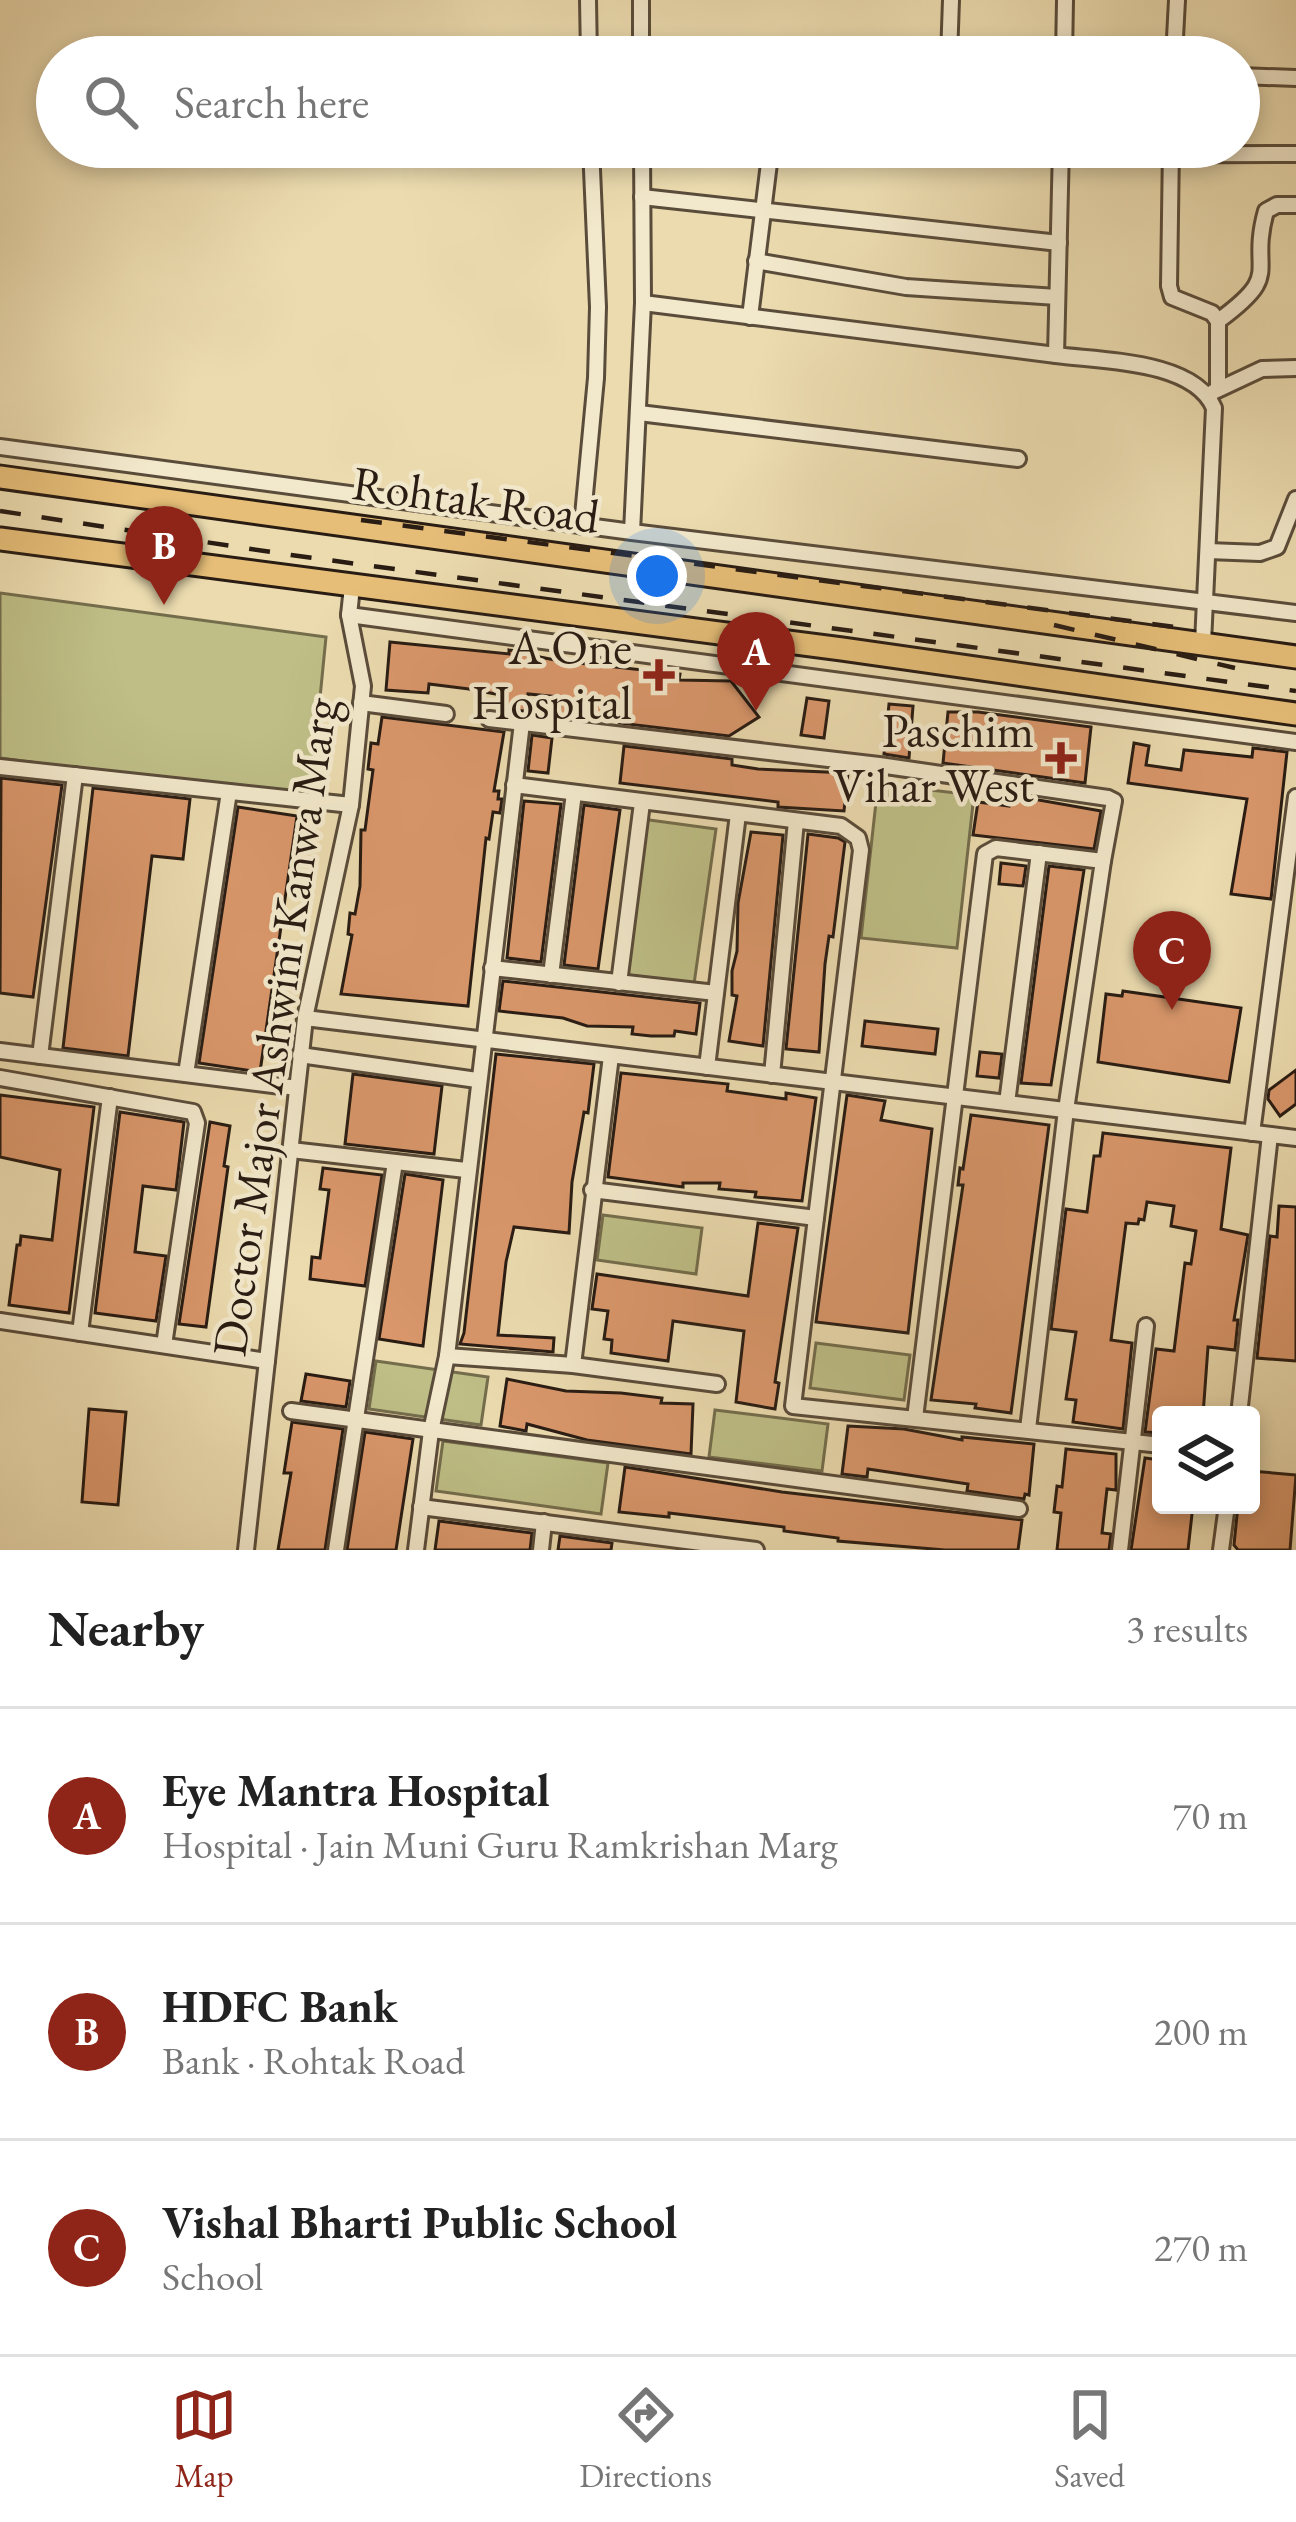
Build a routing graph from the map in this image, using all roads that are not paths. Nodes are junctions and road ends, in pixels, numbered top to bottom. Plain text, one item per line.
1 (588, 0) edge
2 (641, 0) edge
3 (951, 0) edge
4 (1065, 0) edge
5 (1177, 0) edge
6 (589, 36) edge
7 (641, 36) edge
8 (950, 36) edge
9 (1064, 36) edge
10 (1175, 36) edge
11 (1260, 76) edge
12 (1296, 77) edge
13 (1260, 153) edge
14 (1296, 154) edge
15 (592, 168) edge
16 (642, 168) edge
17 (768, 168) edge
18 (1060, 168) edge
19 (1171, 168) edge
20 (642, 196) junction
21 (1296, 205) edge
22 (762, 212) junction
23 (1058, 243) junction
24 (756, 261) junction
25 (1057, 297) junction
26 (643, 303) junction
27 (750, 317) junction
28 (1218, 321) junction
29 (1056, 355) junction
30 (1296, 368) edge
31 (1213, 392) junction
32 (639, 413) junction
33 (0, 447) edge
34 (1018, 459) dead end
35 (0, 477) edge
36 (303, 489) junction
37 (1296, 499) edge
38 (300, 518) junction
39 (582, 526) junction
40 (632, 532) junction
41 (0, 539) edge
42 (1208, 551) junction
43 (352, 587) junction
44 (1205, 601) junction
45 (1296, 614) edge
46 (349, 615) junction
47 (1203, 643) junction
48 (1296, 657) edge
49 (361, 703) junction
50 (446, 714) dead end
51 (1296, 714) edge
52 (489, 719) dead end
53 (522, 724) junction
54 (1296, 742) edge
55 (0, 766) edge
56 (75, 775) junction
57 (514, 785) junction
58 (229, 792) junction
59 (574, 794) junction
60 (1296, 797) edge
61 (642, 803) junction
62 (351, 805) junction
63 (738, 814) junction
64 (796, 820) junction
65 (1039, 853) junction
66 (1103, 861) junction
67 (492, 968) junction
68 (551, 975) junction
69 (619, 983) junction
70 (716, 993) junction
71 (305, 1018) junction
72 (483, 1040) junction
73 (0, 1051) edge
74 (300, 1055) junction
75 (40, 1056) junction
76 (611, 1056) junction
77 (707, 1067) junction
78 (186, 1074) junction
79 (772, 1075) junction
80 (0, 1078) edge
81 (478, 1080) junction
82 (833, 1082) junction
83 (297, 1088) junction
84 (110, 1097) junction
85 (955, 1097) junction
86 (1007, 1103) junction
87 (1066, 1110) junction
88 (1252, 1133) junction
89 (1270, 1135) junction
90 (1296, 1138) edge
91 (291, 1150) junction
92 (394, 1162) junction
93 (466, 1171) junction
94 (592, 1190) junction
95 (816, 1218) junction
96 (0, 1321) edge
97 (1146, 1326) dead end
98 (80, 1333) junction
99 (164, 1346) junction
100 (447, 1356) junction
101 (267, 1361) junction
102 (573, 1365) junction
103 (717, 1384) dead end
104 (1240, 1406) edge
105 (291, 1411) dead end
106 (915, 1418) junction
107 (353, 1420) junction
108 (1028, 1429) junction
109 (430, 1431) junction
110 (1132, 1442) junction
111 (1152, 1444) edge
112 (421, 1507) junction
113 (1019, 1509) dead end
114 (1226, 1514) edge
115 (544, 1522) junction
116 (646, 1543) edge
117 (246, 1550) edge
118 (336, 1550) edge
119 (416, 1550) edge
120 (541, 1550) edge
121 (756, 1550) edge
122 (1120, 1550) edge
123 (1221, 1550) edge

1 - 6 street
2 - 7 street
3 - 8 street
4 - 9 street
5 - 10 street
11 - 12 street
13 - 14 street
15 - 39 street
16 - 20 street
17 - 22 street
18 - 23 street
19 - 28 street
20 - 22 street
20 - 26 street
21 - 28 street
22 - 23 street
22 - 24 street
23 - 25 street
24 - 25 street
24 - 27 street
25 - 29 street
26 - 27 street
26 - 32 street
27 - 29 street
28 - 31 street
29 - 31 street
30 - 31 street
31 - 42 street
32 - 34 street
32 - 40 street
33 - 36 street
35 - 38 main road, Rohtak Road
36 - 38 street
36 - 39 street
37 - 42 street
38 - 47 main road, Rohtak Road
39 - 40 street
40 - 44 street
41 - 43 main road
42 - 44 street
43 - 46 street, Doctor Major Ashwini Kanwa Marg
43 - 51 main road
44 - 45 street
44 - 47 street
46 - 49 street, Doctor Major Ashwini Kanwa Marg
46 - 54 street
47 - 48 main road, Rohtak Road
49 - 50 street
49 - 62 street, Doctor Major Ashwini Kanwa Marg
52 - 53 street
53 - 57 street
53 - 66 street
55 - 56 street
56 - 58 street
56 - 75 street
57 - 59 street
57 - 67 street
58 - 62 street
58 - 78 street
59 - 61 street
59 - 68 street
60 - 88 street
61 - 63 street
61 - 69 street
62 - 71 street, Doctor Major Ashwini Kanwa Marg
63 - 64 street
63 - 70 street
64 - 79 street
64 - 82 street
65 - 66 street
65 - 85 street
65 - 86 street
66 - 87 street
67 - 68 street
67 - 72 street
68 - 69 street
69 - 70 street
70 - 77 street
71 - 72 street
71 - 74 street, Doctor Major Ashwini Kanwa Marg
72 - 76 street
72 - 81 street
73 - 75 street
74 - 81 street
74 - 83 street, Doctor Major Ashwini Kanwa Marg
75 - 78 street
76 - 77 street
76 - 94 street
77 - 79 street
78 - 83 street
79 - 82 street
80 - 84 street
81 - 93 street
82 - 85 street
82 - 95 street
83 - 91 street, Doctor Major Ashwini Kanwa Marg
84 - 98 street
84 - 99 street
85 - 86 street
85 - 106 street
86 - 87 street
87 - 88 street
87 - 108 street
88 - 89 street
89 - 90 street
89 - 104 street
91 - 92 street
91 - 101 street, Doctor Major Ashwini Kanwa Marg
92 - 93 street
92 - 107 street
93 - 100 street
94 - 95 street
94 - 102 street
95 - 106 street
96 - 98 street
97 - 110 street
98 - 99 street
99 - 101 street
100 - 102 street
100 - 109 street
101 - 117 street, Doctor Major Ashwini Kanwa Marg
102 - 103 street
105 - 107 street
106 - 108 street
107 - 109 street
107 - 118 street
108 - 110 street
109 - 112 street
109 - 113 street
110 - 111 street
110 - 122 street
112 - 115 street
112 - 119 street
114 - 123 street
115 - 116 street
115 - 120 street
116 - 121 street

